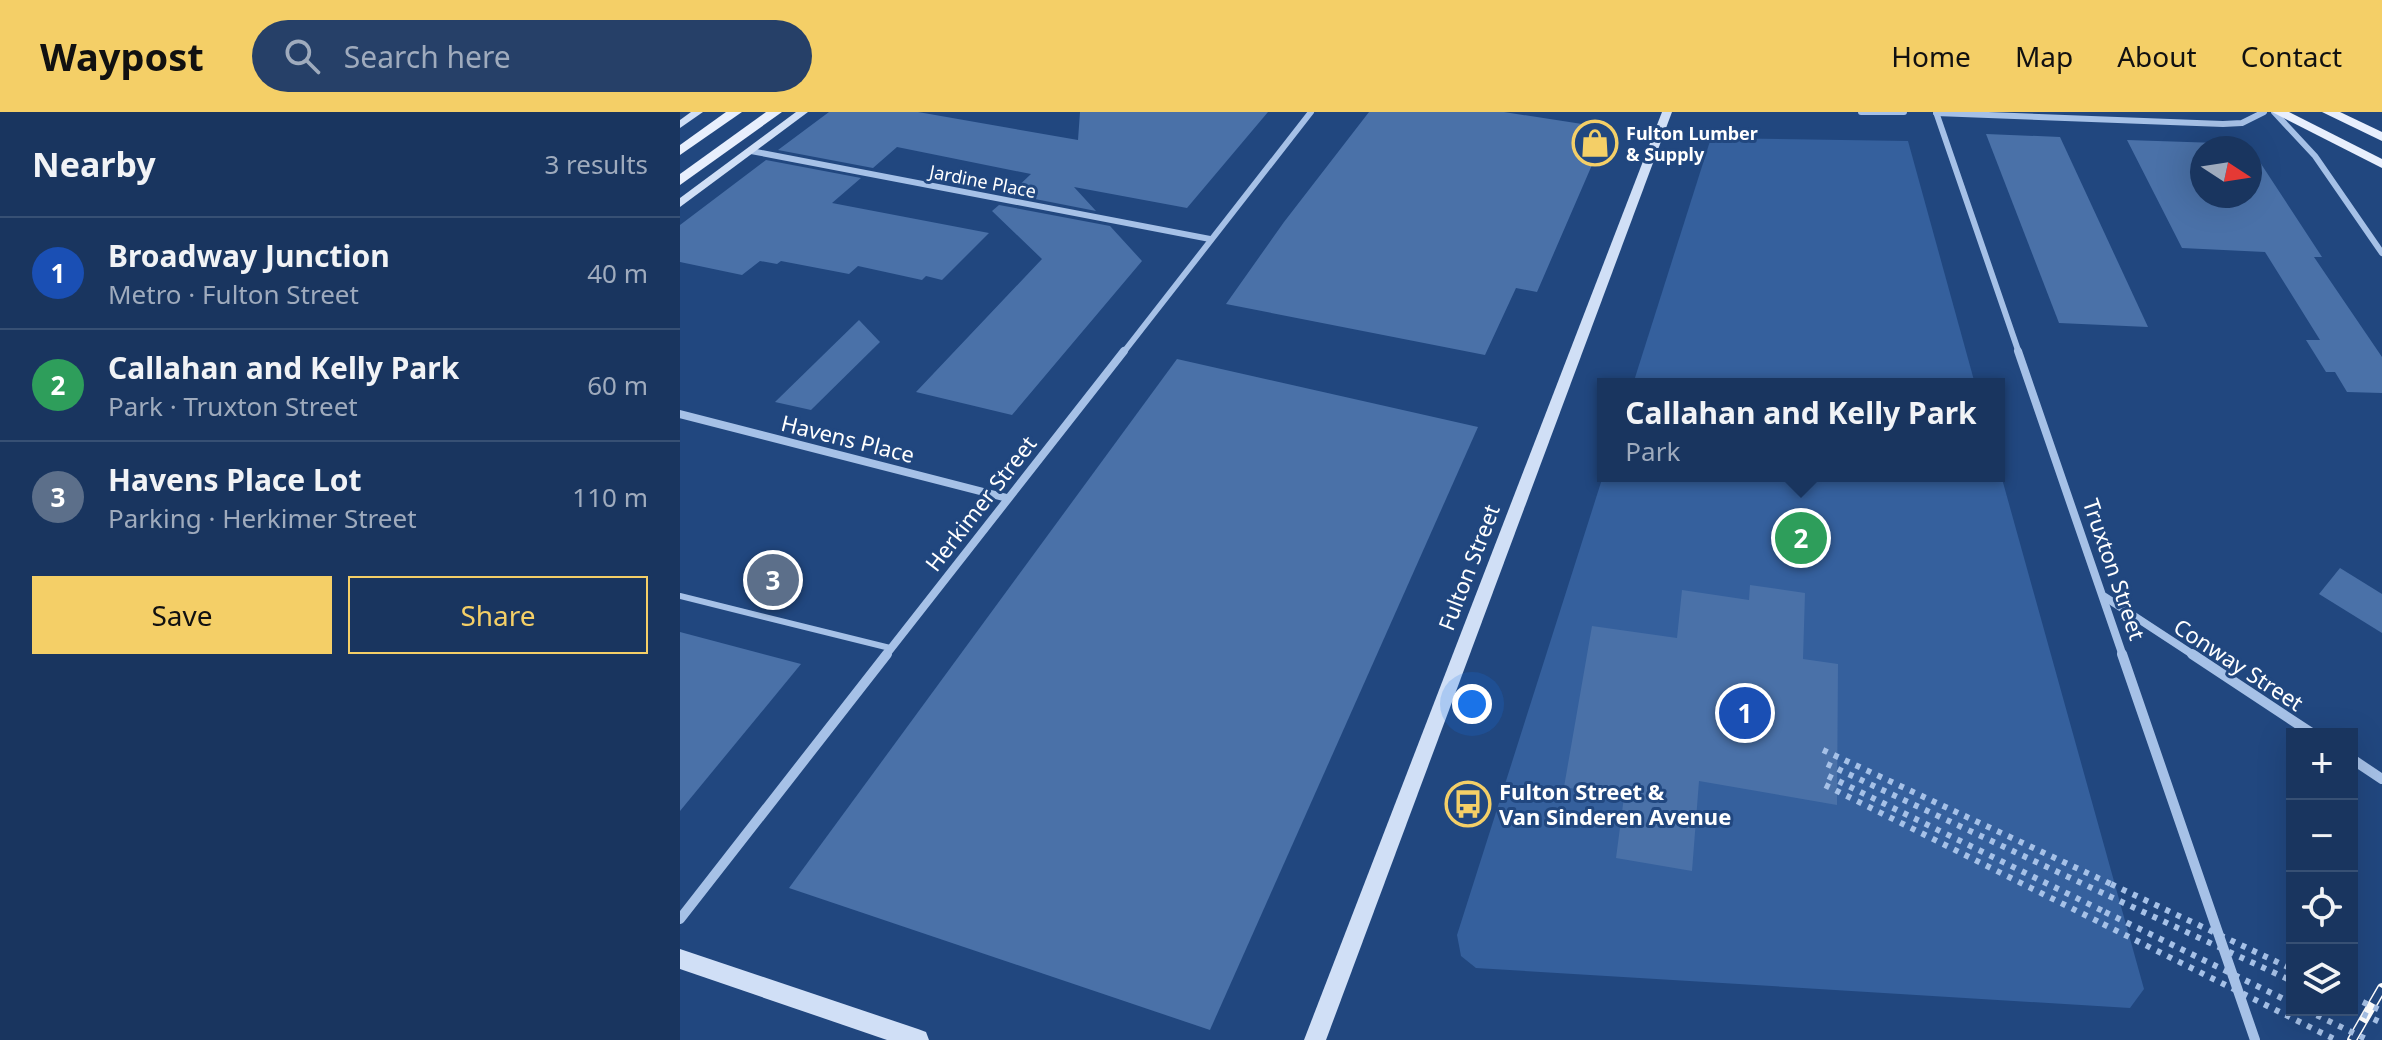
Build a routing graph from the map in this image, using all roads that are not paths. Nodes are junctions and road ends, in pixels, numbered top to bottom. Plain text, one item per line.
1 (698, 112) edge
2 (735, 112) edge
3 (775, 112) edge
4 (803, 112) edge
5 (1311, 112) edge
6 (1667, 112) edge
7 (1861, 112) edge
8 (1904, 112) edge
9 (1936, 112) edge
10 (2264, 112) edge
11 (2277, 112) edge
12 (2329, 112) edge
13 (680, 125) edge
14 (2382, 137) edge
15 (680, 151) edge
16 (751, 151) junction
17 (2382, 164) edge
18 (680, 181) edge
19 (680, 204) edge
20 (1210, 239) junction
21 (2382, 253) edge
22 (680, 414) edge
23 (1007, 498) junction
24 (680, 596) edge
25 (2104, 597) junction
26 (890, 648) junction
27 (2304, 728) edge
28 (2358, 763) edge
29 (2382, 779) edge
30 (680, 919) edge
31 (680, 959) edge
32 (918, 1040) edge
33 (1315, 1040) edge
34 (2255, 1040) edge

1 - 13 main road
2 - 15 main road
3 - 18 main road
4 - 16 main road
5 - 20 street, Herkimer Street
6 - 33 main road, Fulton Street
7 - 8 street
9 - 10 street
9 - 25 street, Truxton Street
11 - 17 main road
11 - 21 street
12 - 14 main road
16 - 19 main road
16 - 20 street, Jardine Place
20 - 23 street, Herkimer Street
22 - 23 street, Havens Place
23 - 26 street, Herkimer Street
24 - 26 lane
25 - 27 street, Conway Street
25 - 34 street, Truxton Street
26 - 30 street, Herkimer Street
28 - 29 street
31 - 32 main road

